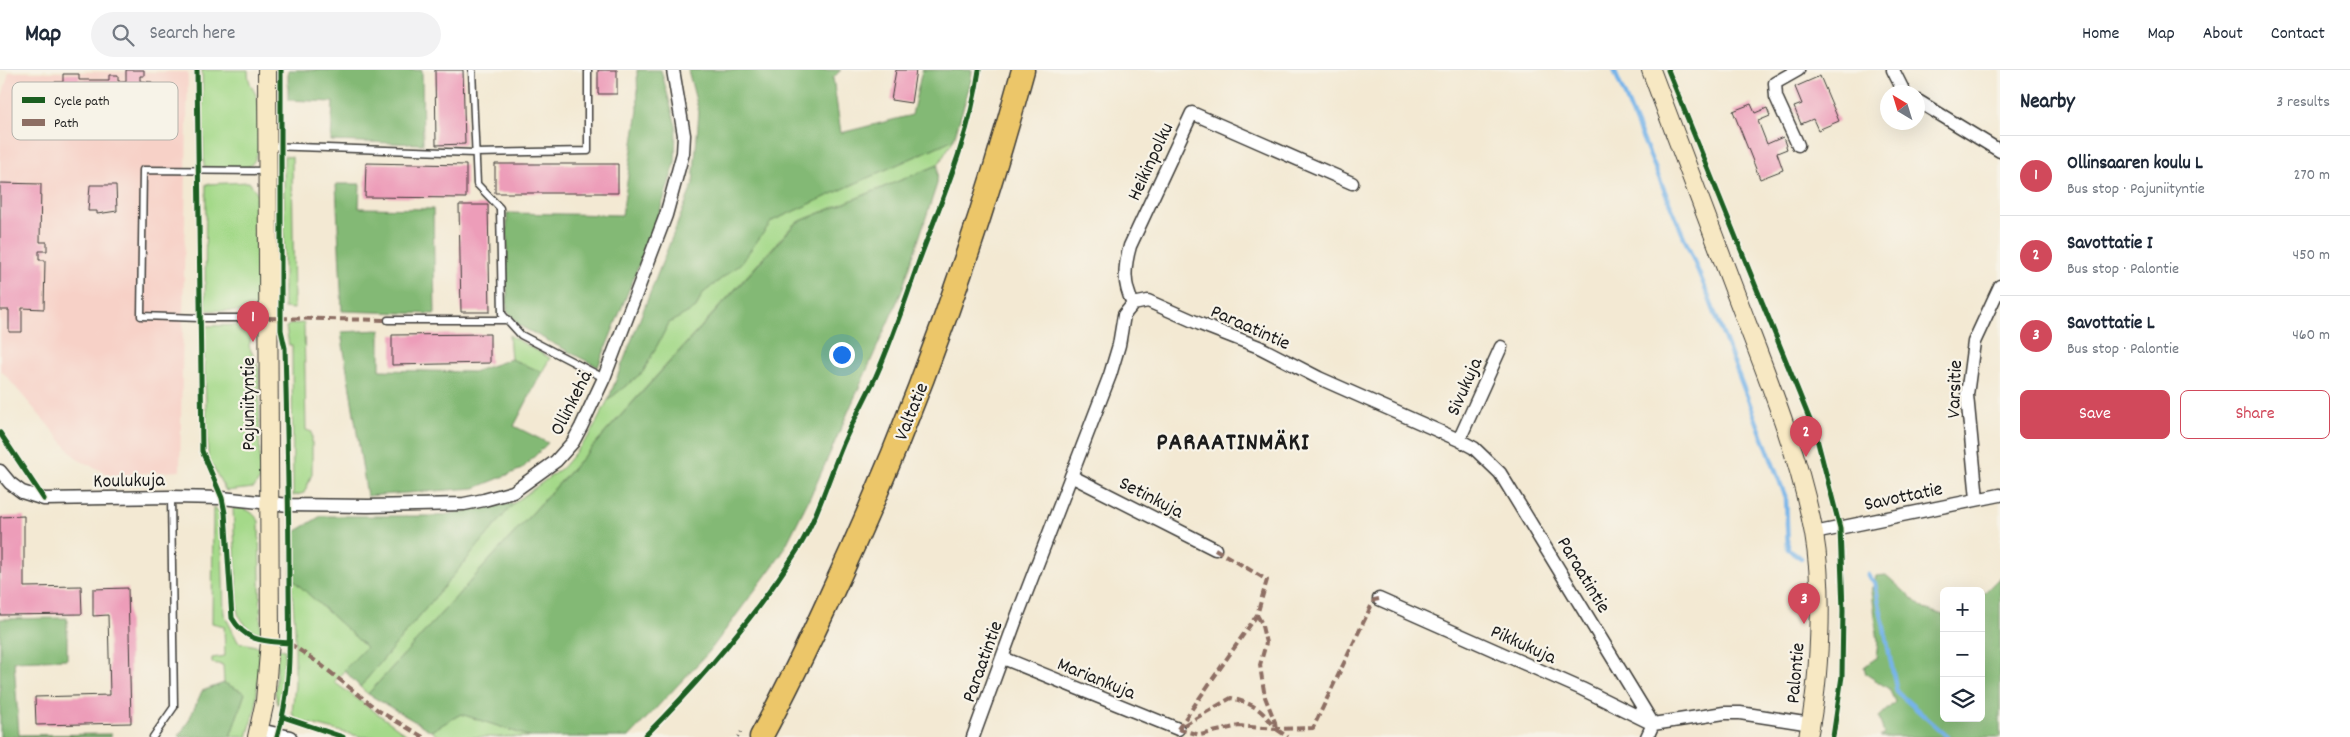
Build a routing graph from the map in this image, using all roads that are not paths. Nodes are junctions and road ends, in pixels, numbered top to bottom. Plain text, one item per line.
1 (267, 70) edge
2 (472, 70) edge
3 (588, 70) edge
4 (672, 70) edge
5 (1023, 70) edge
6 (1651, 70) edge
7 (1798, 70) edge
8 (1893, 70) edge
9 (1900, 85) edge
10 (1925, 105) edge
11 (1798, 145) dead end
12 (267, 146) junction
13 (2000, 151) edge
14 (474, 153) junction
15 (267, 171) junction
16 (1352, 183) dead end
17 (2000, 286) edge
18 (1133, 304) junction
19 (268, 318) junction
20 (388, 320) dead end
21 (508, 320) junction
22 (1501, 347) dead end
23 (604, 378) junction
24 (1459, 440) junction
25 (0, 471) edge
26 (1071, 476) junction
27 (2000, 495) edge
28 (171, 497) junction
29 (1977, 499) junction
30 (268, 502) junction
31 (1814, 533) junction
32 (1215, 549) dead end
33 (1379, 599) dead end
34 (1002, 658) junction
35 (1654, 724) junction
36 (1178, 729) dead end
37 (1809, 731) edge
38 (258, 733) edge
39 (751, 734) edge
40 (153, 737) edge
41 (290, 737) edge
42 (973, 737) edge
43 (1647, 737) edge

1 - 12 street, Pajuniityntie
2 - 14 lane
3 - 14 lane
4 - 23 street, Ollinkehä
5 - 39 highway, Valtatie
6 - 31 street, Palontie
7 - 11 street
8 - 9 street
10 - 13 street
12 - 14 lane
12 - 15 street, Pajuniityntie
14 - 21 lane
15 - 19 street, Pajuniityntie
15 - 19 lane
16 - 18 street, Heikinpolku
17 - 29 street, Varsitie
18 - 24 street, Paraatintie
18 - 26 street, Paraatintie
19 - 30 street, Pajuniityntie
20 - 21 lane
21 - 23 lane
22 - 24 street, Sivukuja
23 - 30 street, Ollinkehä
24 - 35 street, Paraatintie
25 - 28 street, Koulukuja
26 - 32 street, Setinkuja
26 - 34 street, Paraatintie
27 - 29 street, Savottatie
28 - 30 street, Koulukuja
28 - 40 lane
29 - 31 street, Savottatie
30 - 38 street, Pajuniityntie
31 - 37 street, Palontie
33 - 35 street, Pikkukuja
34 - 36 street, Mariankuja
34 - 42 street, Paraatintie
35 - 37 street
35 - 43 street
38 - 41 street

